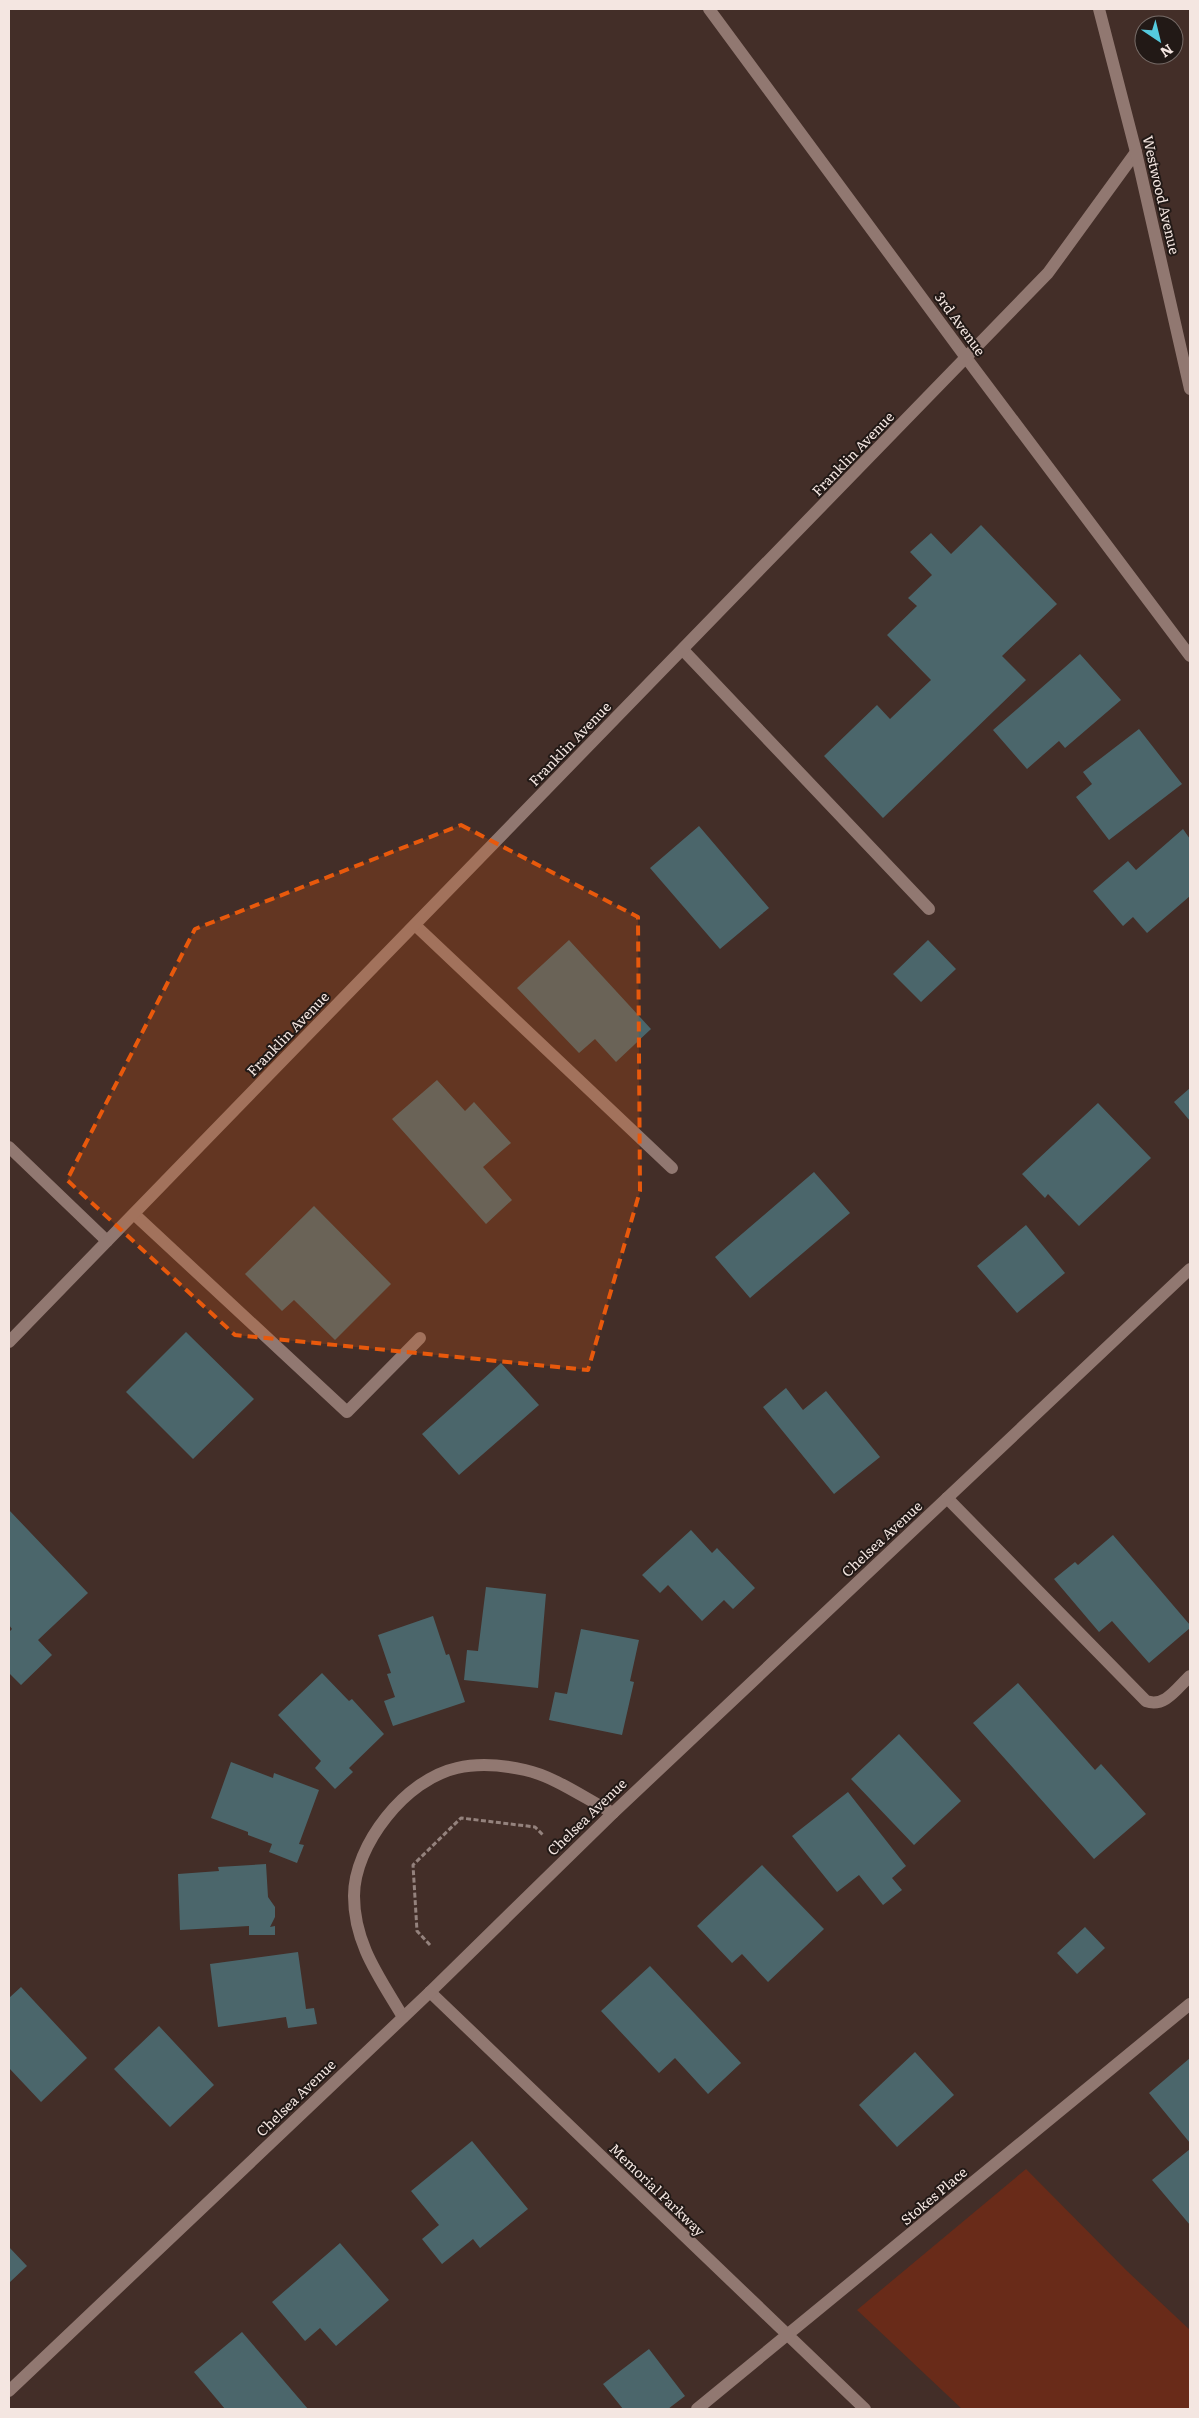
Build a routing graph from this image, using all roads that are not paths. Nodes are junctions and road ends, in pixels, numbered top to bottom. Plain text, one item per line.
1 (709, 9) edge
2 (1099, 9) edge
3 (1136, 152) junction
4 (967, 359) junction
5 (1190, 388) edge
6 (683, 650) junction
7 (1190, 656) edge
8 (929, 909) dead end
9 (415, 925) junction
10 (9, 1147) edge
11 (672, 1168) dead end
12 (134, 1214) junction
13 (107, 1241) junction
14 (1190, 1269) edge
15 (420, 1338) dead end
16 (9, 1342) edge
17 (947, 1498) junction
18 (1190, 1676) edge
19 (613, 1813) junction
20 (430, 1992) junction
21 (1190, 2004) edge
22 (403, 2017) junction
23 (788, 2336) junction
24 (9, 2391) edge
25 (696, 2409) edge
26 (865, 2409) edge

1 - 4 street, 3rd Avenue
2 - 3 street, Westwood Avenue
3 - 4 street, Franklin Avenue
3 - 5 street, Westwood Avenue
4 - 6 street, Franklin Avenue
4 - 7 street, 3rd Avenue
6 - 8 street
6 - 9 street, Franklin Avenue
9 - 11 street
9 - 12 street, Franklin Avenue
10 - 13 street
12 - 13 street, Franklin Avenue
12 - 15 street
13 - 16 street, Franklin Avenue
14 - 17 street, Chelsea Avenue
17 - 18 street
17 - 19 street, Chelsea Avenue
19 - 20 street, Chelsea Avenue
19 - 22 street
20 - 22 street, Chelsea Avenue
20 - 23 street, Memorial Parkway
21 - 23 street, Stokes Place
22 - 24 street, Chelsea Avenue
23 - 25 street, Stokes Place
23 - 26 street, Memorial Parkway

